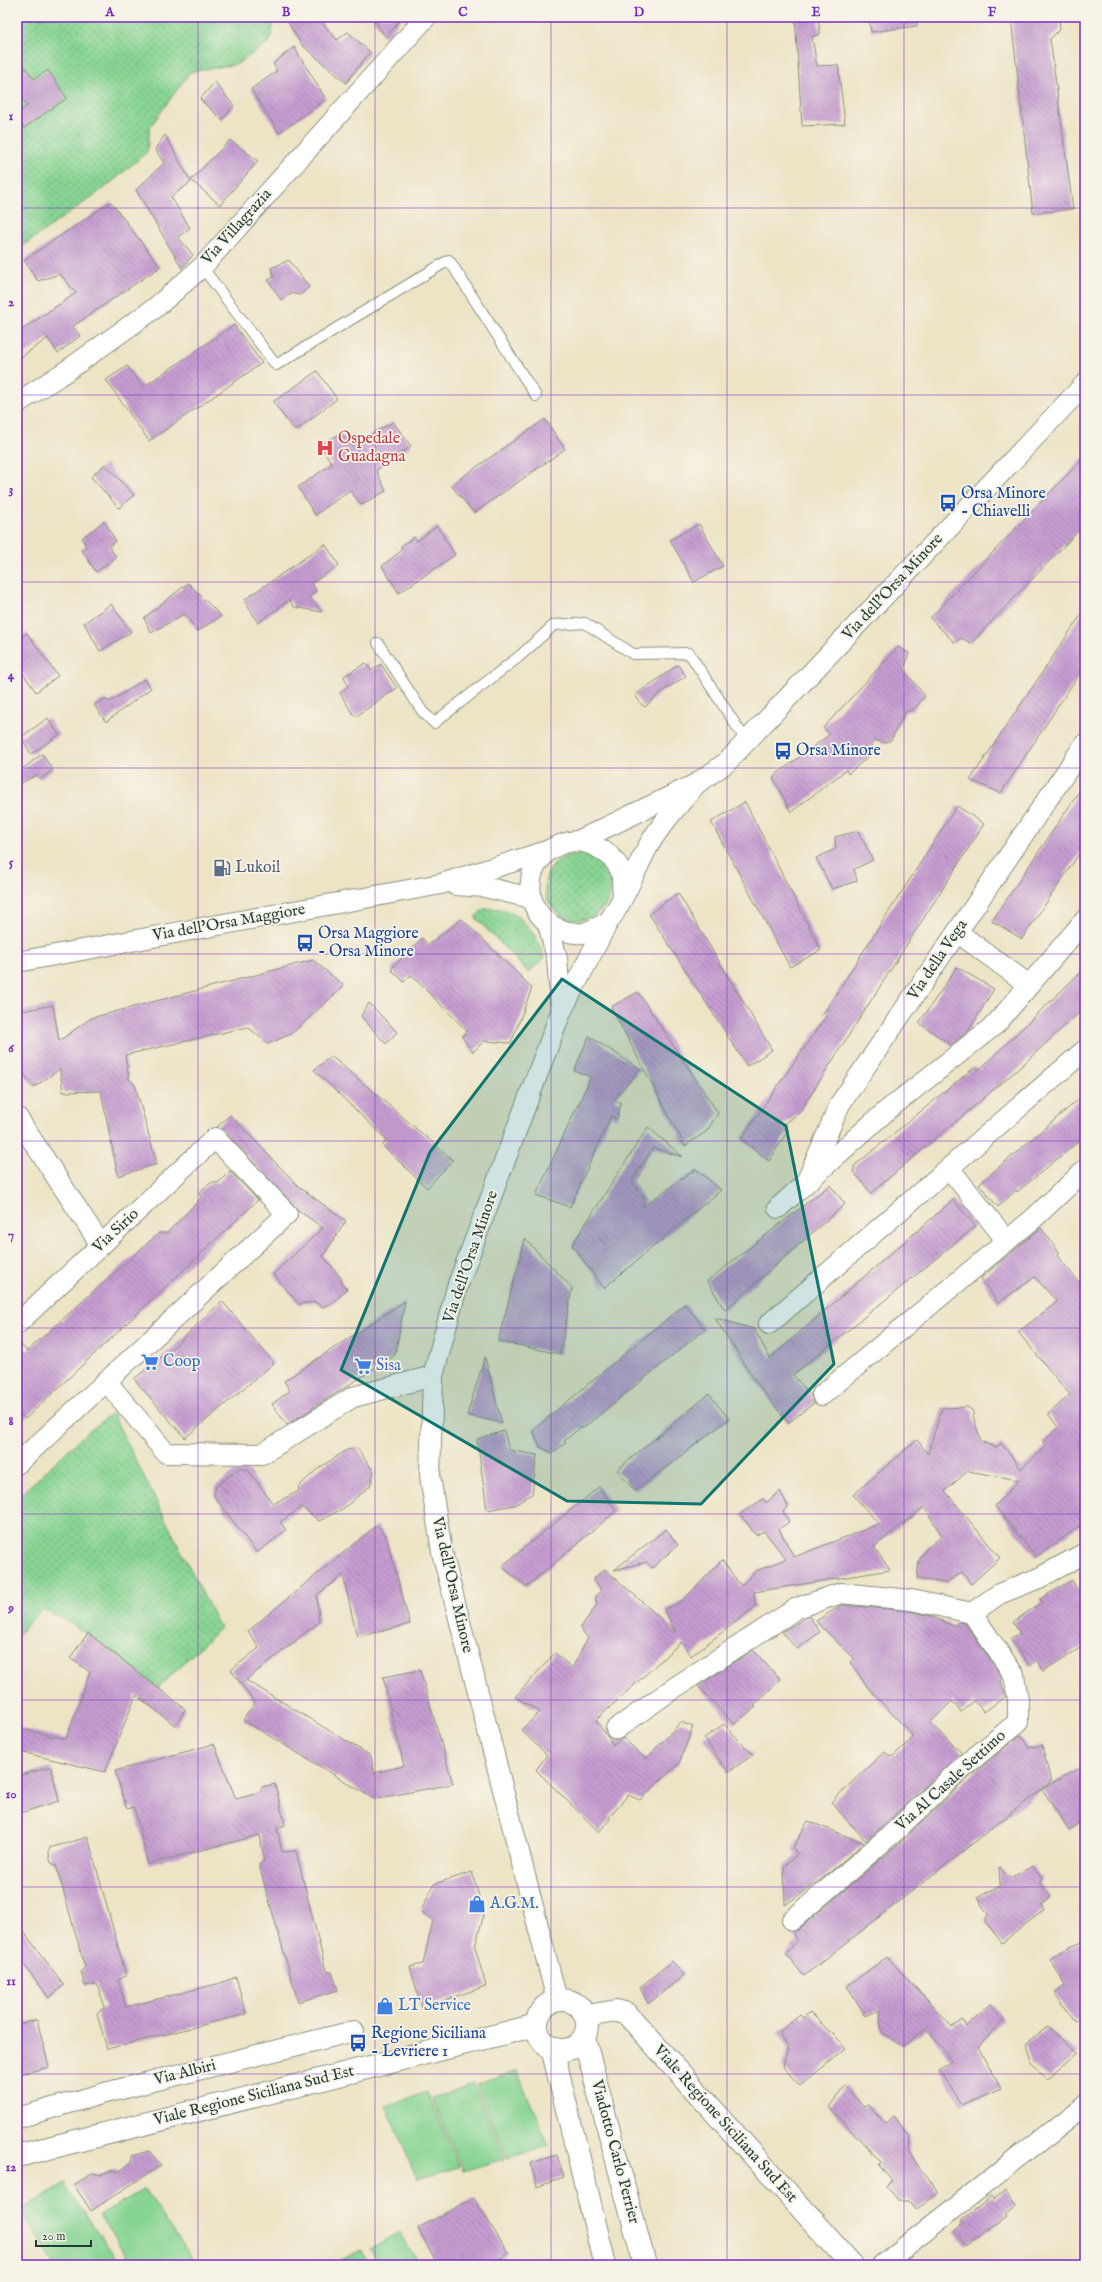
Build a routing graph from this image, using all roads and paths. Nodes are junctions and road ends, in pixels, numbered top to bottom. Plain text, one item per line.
1 (426, 17) edge
2 (202, 267) junction
3 (1085, 384) edge
4 (536, 396) dead end
5 (17, 403) edge
6 (378, 643) dead end
7 (747, 742) junction
8 (1085, 744) edge
9 (696, 784) junction
10 (578, 841) junction
11 (547, 851) junction
12 (441, 884) junction
13 (623, 895) junction
14 (531, 898) junction
15 (1085, 920) edge
16 (608, 922) junction
17 (548, 924) junction
18 (957, 932) junction
19 (17, 962) edge
20 (1029, 985) junction
21 (561, 1012) junction
22 (1085, 1050) edge
23 (17, 1117) edge
24 (949, 1168) junction
25 (1085, 1170) edge
26 (806, 1184) junction
27 (778, 1208) dead end
28 (1007, 1241) junction
29 (102, 1245) junction
30 (17, 1324) edge
31 (769, 1324) dead end
32 (433, 1376) junction
33 (106, 1381) junction
34 (822, 1395) dead end
35 (17, 1464) edge
36 (1085, 1553) edge
37 (972, 1613) junction
38 (616, 1729) dead end
39 (792, 1920) dead end
40 (557, 2000) junction
41 (586, 2016) junction
42 (537, 2025) junction
43 (354, 2030) dead end
44 (584, 2038) junction
45 (552, 2048) junction
46 (1085, 2105) edge
47 (17, 2118) edge
48 (17, 2156) edge
49 (604, 2265) edge
50 (645, 2265) edge
51 (852, 2265) edge
52 (882, 2265) edge

1 - 2 street, Via Villagrazia
2 - 4 lane
2 - 5 street, Via Villagrazia
3 - 7 street, Via dell'Orsa Minore
6 - 7 lane
7 - 9 street, Via dell'Orsa Minore
8 - 18 street, Via della Vega
9 - 10 street
9 - 13 street
10 - 11 street
10 - 13 street
11 - 12 street
11 - 14 street
12 - 14 street
12 - 19 street, Via dell'Orsa Maggiore
13 - 16 street
14 - 17 street
15 - 20 street
16 - 17 street
16 - 21 street, Via dell'Orsa Minore
17 - 21 street
18 - 20 street
18 - 26 street, Via della Vega
20 - 26 street
21 - 32 street, Via dell'Orsa Minore
22 - 24 street
23 - 29 street
24 - 28 street
24 - 31 street
25 - 28 street
26 - 27 street
28 - 34 street
29 - 30 street, Via Sirio
29 - 33 street, Via Sirio
32 - 33 street
32 - 40 street, Via dell'Orsa Minore
33 - 35 street
36 - 37 street
37 - 38 street
37 - 39 street, Via Al Casale Settimo
40 - 41 street
40 - 42 street
41 - 44 street
41 - 51 street, Viale Regione Siciliana Sud Est
42 - 45 street
42 - 48 street, Viale Regione Siciliana Sud Est
43 - 47 street, Via Albiri
44 - 45 street
44 - 50 street, Viadotto Carlo Perrier
45 - 49 street
46 - 52 street

